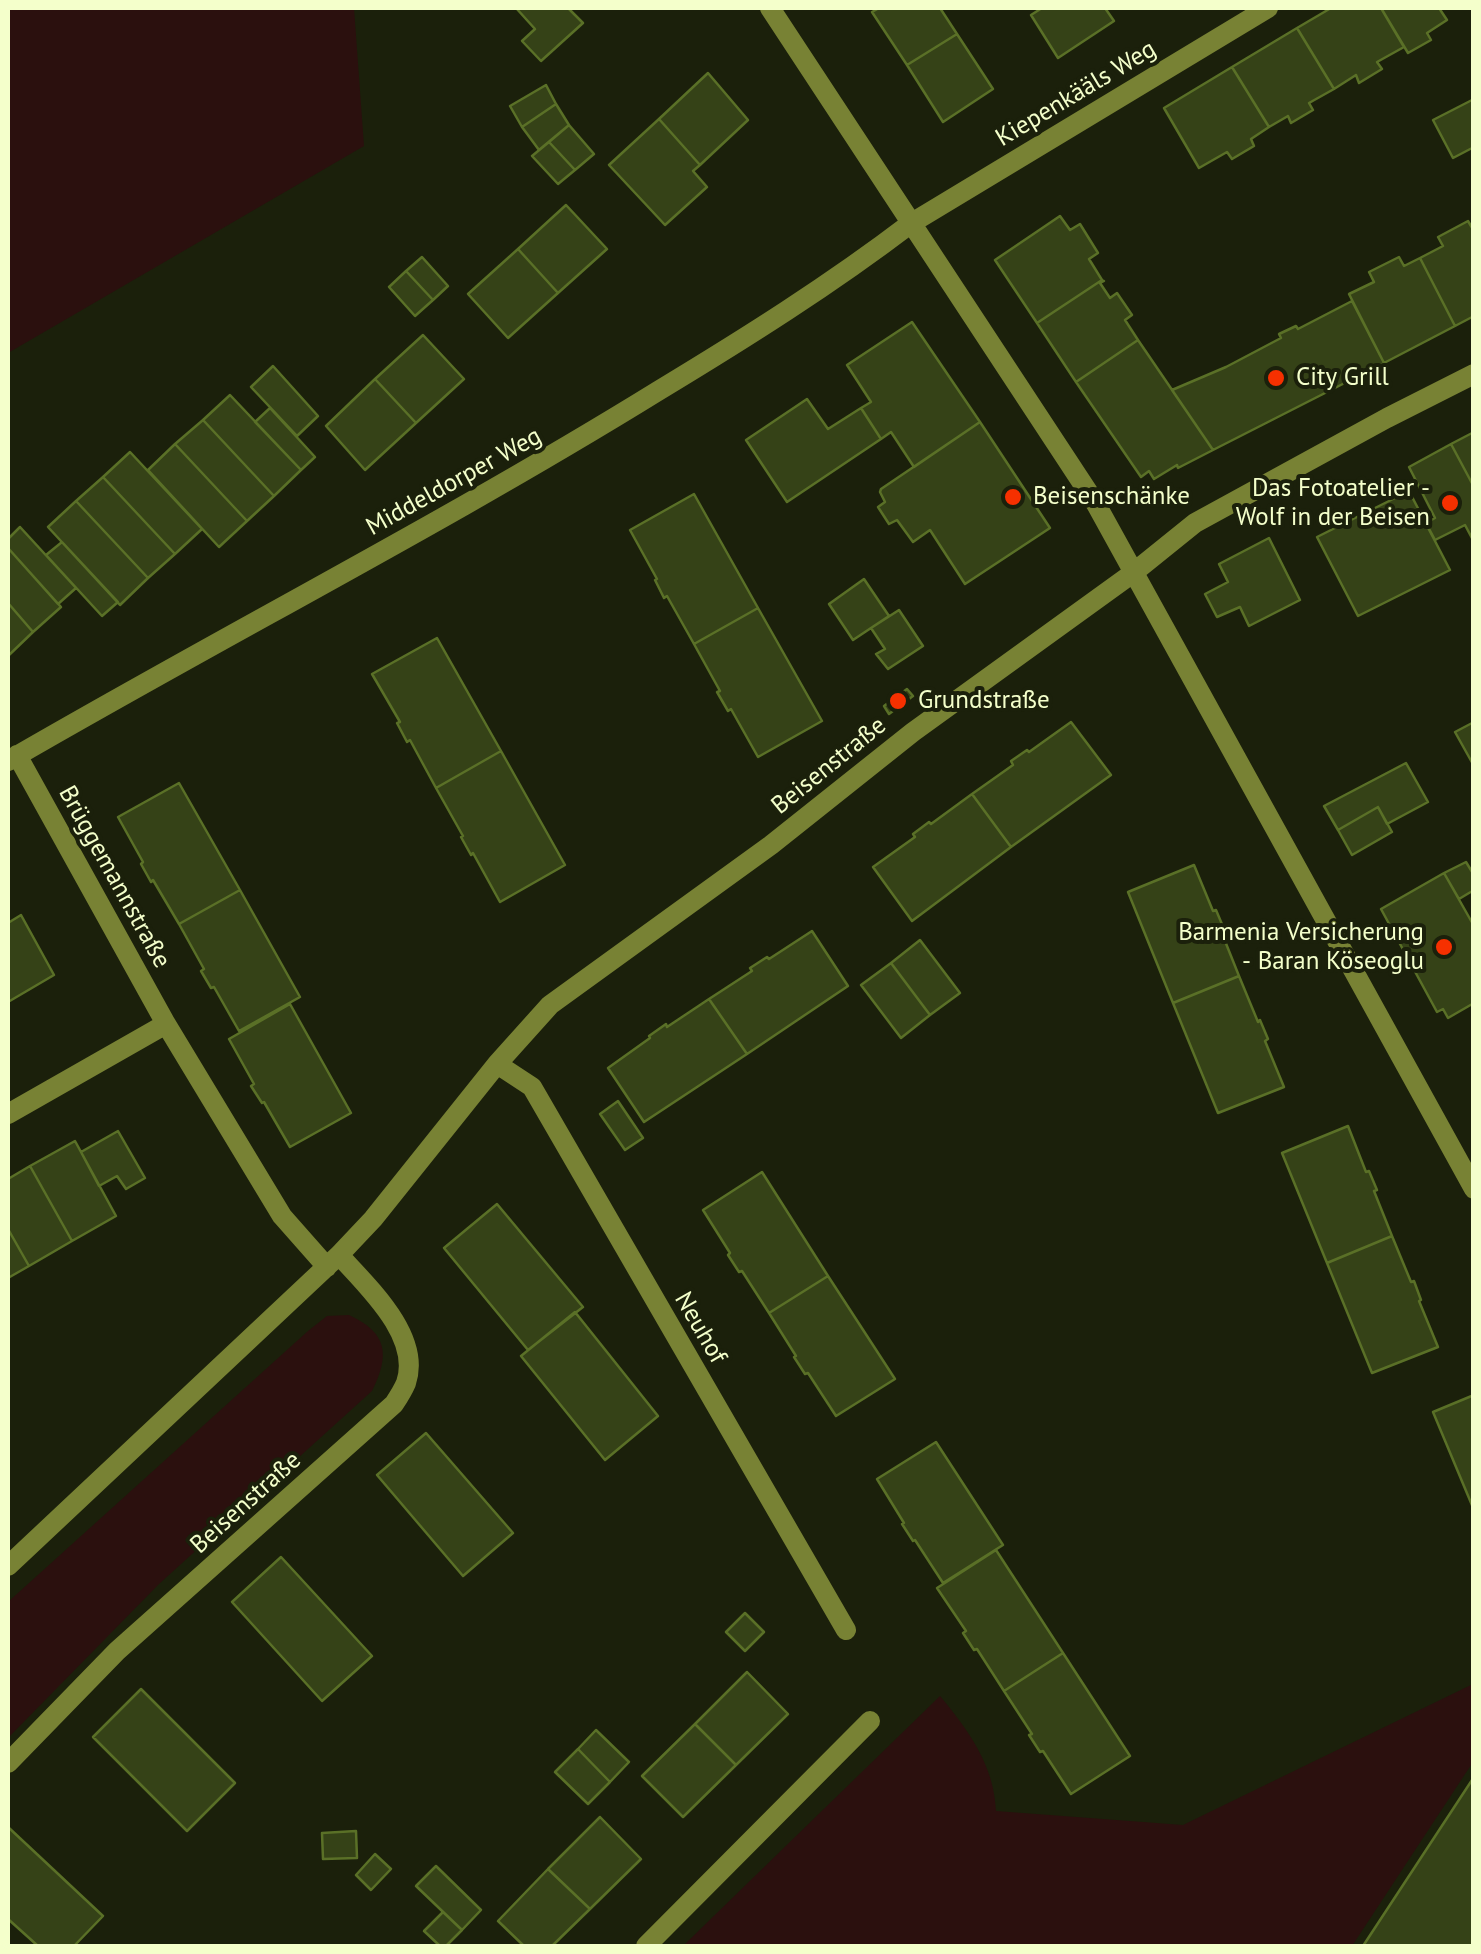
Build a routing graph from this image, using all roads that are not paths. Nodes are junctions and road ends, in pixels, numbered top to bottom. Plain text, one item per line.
1 (770, 8) edge
2 (1268, 8) edge
3 (910, 224) junction
4 (1474, 374) edge
5 (1133, 573) junction
6 (12, 758) edge
7 (166, 1024) junction
8 (498, 1064) junction
9 (8, 1114) edge
10 (1474, 1189) edge
11 (333, 1260) junction
12 (8, 1566) edge
13 (846, 1630) dead end
14 (870, 1721) dead end
15 (8, 1764) edge
16 (646, 1946) edge

1 - 3 street
2 - 3 street, Kiepenkääls Weg
3 - 5 street
3 - 6 street, Middeldorper Weg
4 - 5 street, Beisenstraße
5 - 8 street, Beisenstraße
5 - 10 street
6 - 7 street, Brüggemannstraße
7 - 9 street
7 - 11 street, Brüggemannstraße
8 - 11 street, Beisenstraße
8 - 13 street, Neuhof
11 - 12 street, Beisenstraße
11 - 15 street, Beisenstraße
14 - 16 street

